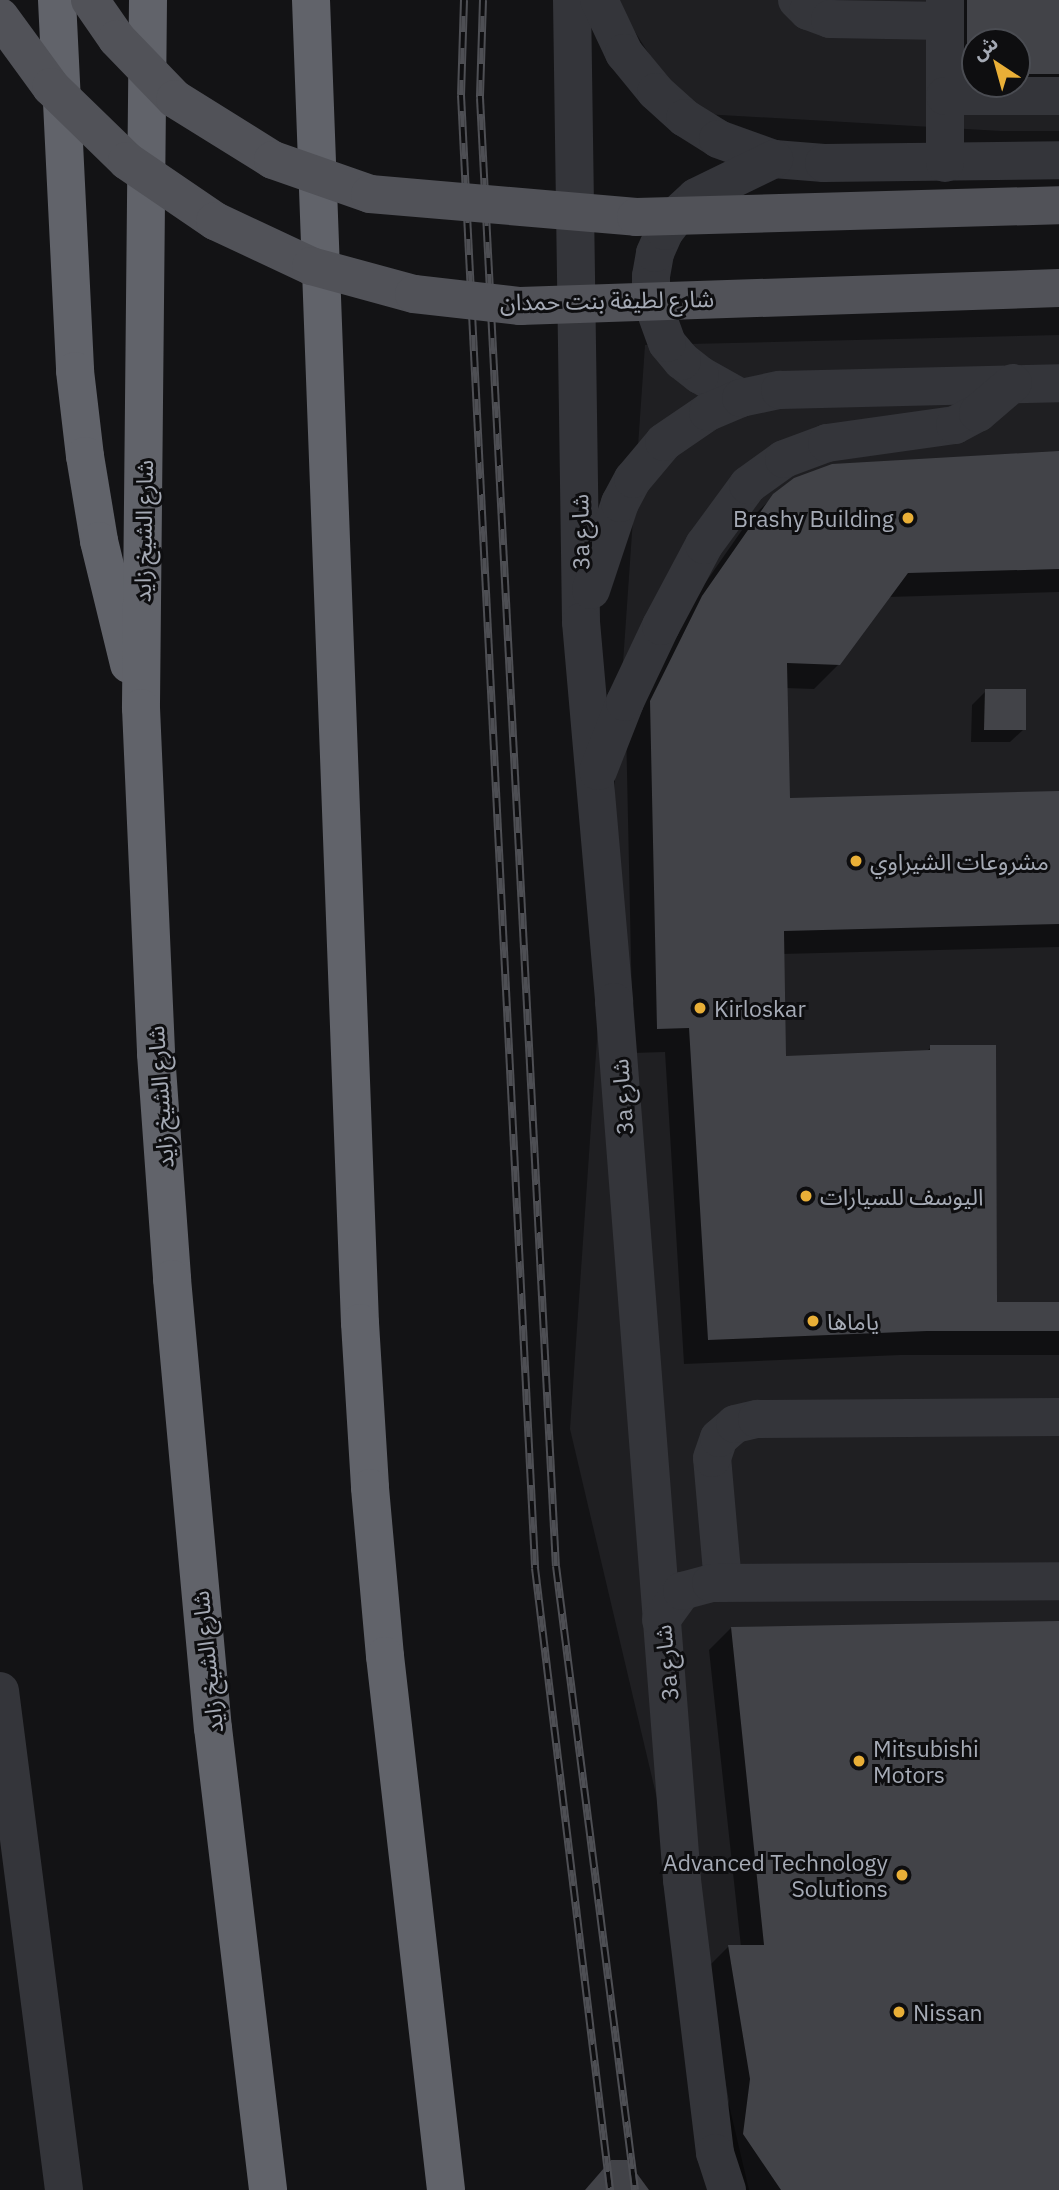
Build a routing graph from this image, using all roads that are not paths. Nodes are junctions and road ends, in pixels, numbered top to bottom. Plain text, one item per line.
1 (57, 0) edge
2 (90, 0) edge
3 (148, 0) edge
4 (311, 0) edge
5 (572, 0) edge
6 (599, 0) edge
7 (797, 0) edge
8 (945, 11) edge
9 (0, 17) edge
10 (945, 96) junction
11 (1059, 96) edge
12 (774, 159) junction
13 (1059, 160) edge
14 (945, 163) junction
15 (1059, 205) edge
16 (1059, 288) edge
17 (1013, 383) junction
18 (1059, 383) edge
19 (741, 398) junction
20 (581, 622) junction
21 (141, 708) junction
22 (595, 779) junction
23 (1059, 1417) edge
24 (1059, 1581) edge
25 (723, 1583) junction
26 (661, 1620) junction
27 (0, 1691) edge
28 (4, 1756) edge
29 (64, 2190) edge
30 (268, 2190) edge
31 (446, 2190) edge
32 (727, 2190) edge

1 - 21 highway
2 - 15 main road, bridge
3 - 21 highway, شارع الشيخ زايد
4 - 31 highway
5 - 20 street, 3a شارع
6 - 12 street
7 - 8 street
8 - 10 street
9 - 16 main road, شارع لطيفة بنت حمدان, bridge
10 - 11 street
10 - 14 street
12 - 14 street
12 - 19 street
13 - 14 street
17 - 18 street
17 - 19 street
17 - 22 street
19 - 20 street
20 - 22 street, 3a شارع
21 - 30 highway, شارع الشيخ زايد
22 - 26 street, 3a شارع
23 - 25 street
24 - 25 street
25 - 26 street
26 - 32 street, 3a شارع
27 - 28 street
28 - 29 street

